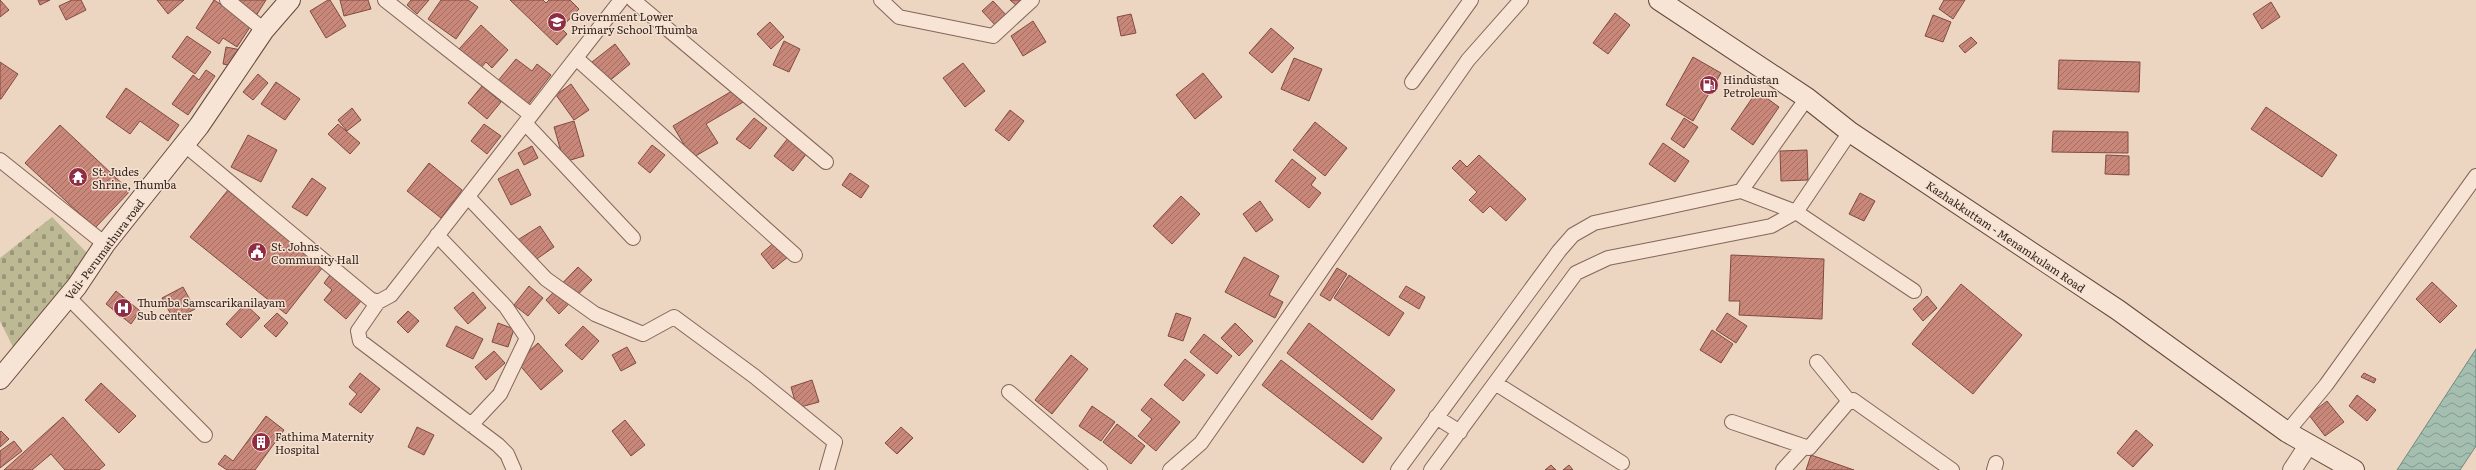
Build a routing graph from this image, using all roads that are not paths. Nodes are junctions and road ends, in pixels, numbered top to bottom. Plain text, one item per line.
1 (227, 0) edge
2 (290, 0) edge
3 (385, 0) edge
4 (621, 0) edge
5 (633, 0) edge
6 (881, 0) edge
7 (1032, 0) edge
8 (1471, 0) edge
9 (1520, 0) edge
10 (1659, 0) edge
11 (264, 30) junction
12 (576, 58) junction
13 (1412, 82) dead end
14 (1808, 98) junction
15 (528, 119) junction
16 (1850, 132) junction
17 (184, 144) junction
18 (0, 160) edge
19 (826, 162) dead end
20 (2476, 176) edge
21 (1741, 191) junction
22 (468, 197) junction
23 (1796, 212) junction
24 (437, 235) junction
25 (632, 238) dead end
26 (105, 244) junction
27 (795, 254) dead end
28 (1914, 291) dead end
29 (68, 297) junction
30 (378, 302) junction
31 (1817, 362) dead end
32 (0, 379) edge
33 (1495, 383) junction
34 (1009, 392) dead end
35 (1849, 401) junction
36 (1436, 417) junction
37 (1732, 422) dead end
38 (471, 425) junction
39 (1460, 432) junction
40 (2288, 432) junction
41 (205, 435) dead end
42 (2309, 444) junction
43 (1803, 448) junction
44 (1622, 463) dead end
45 (514, 470) edge
46 (827, 470) edge
47 (1100, 470) edge
48 (1170, 470) edge
49 (1398, 470) edge
50 (1431, 470) edge
51 (1783, 470) edge
52 (1952, 470) edge
53 (2292, 470) edge
54 (2354, 470) edge

1 - 11 street
2 - 11 main road, Veli- Perumathura road
3 - 15 street
4 - 12 street
5 - 19 street
6 - 7 street
8 - 13 street
9 - 48 street
10 - 14 main road, Kazhakkuttam - Menamkulam Road
11 - 17 main road, Veli- Perumathura road
12 - 15 street
12 - 27 street
14 - 16 main road, Kazhakkuttam - Menamkulam Road
14 - 21 street
15 - 22 street
15 - 25 street
16 - 23 street
16 - 40 main road, Kazhakkuttam - Menamkulam Road
17 - 26 main road, Veli- Perumathura road
17 - 30 street
18 - 26 street
20 - 40 street
21 - 23 street
21 - 36 street
22 - 24 street
22 - 46 street
23 - 28 street
23 - 33 street
24 - 30 street
24 - 38 street
26 - 29 main road, Veli- Perumathura road
29 - 32 main road, Veli- Perumathura road
29 - 41 street
30 - 38 street
31 - 35 street
33 - 39 street
33 - 44 street
34 - 47 street
35 - 43 street
35 - 52 street
36 - 39 street
36 - 49 street
37 - 43 street
38 - 45 street
39 - 50 street
40 - 42 main road, Kazhakkuttam - Menamkulam Road
42 - 53 street
42 - 54 main road, Kazhakkuttam - Menamkulam Road
43 - 51 street

